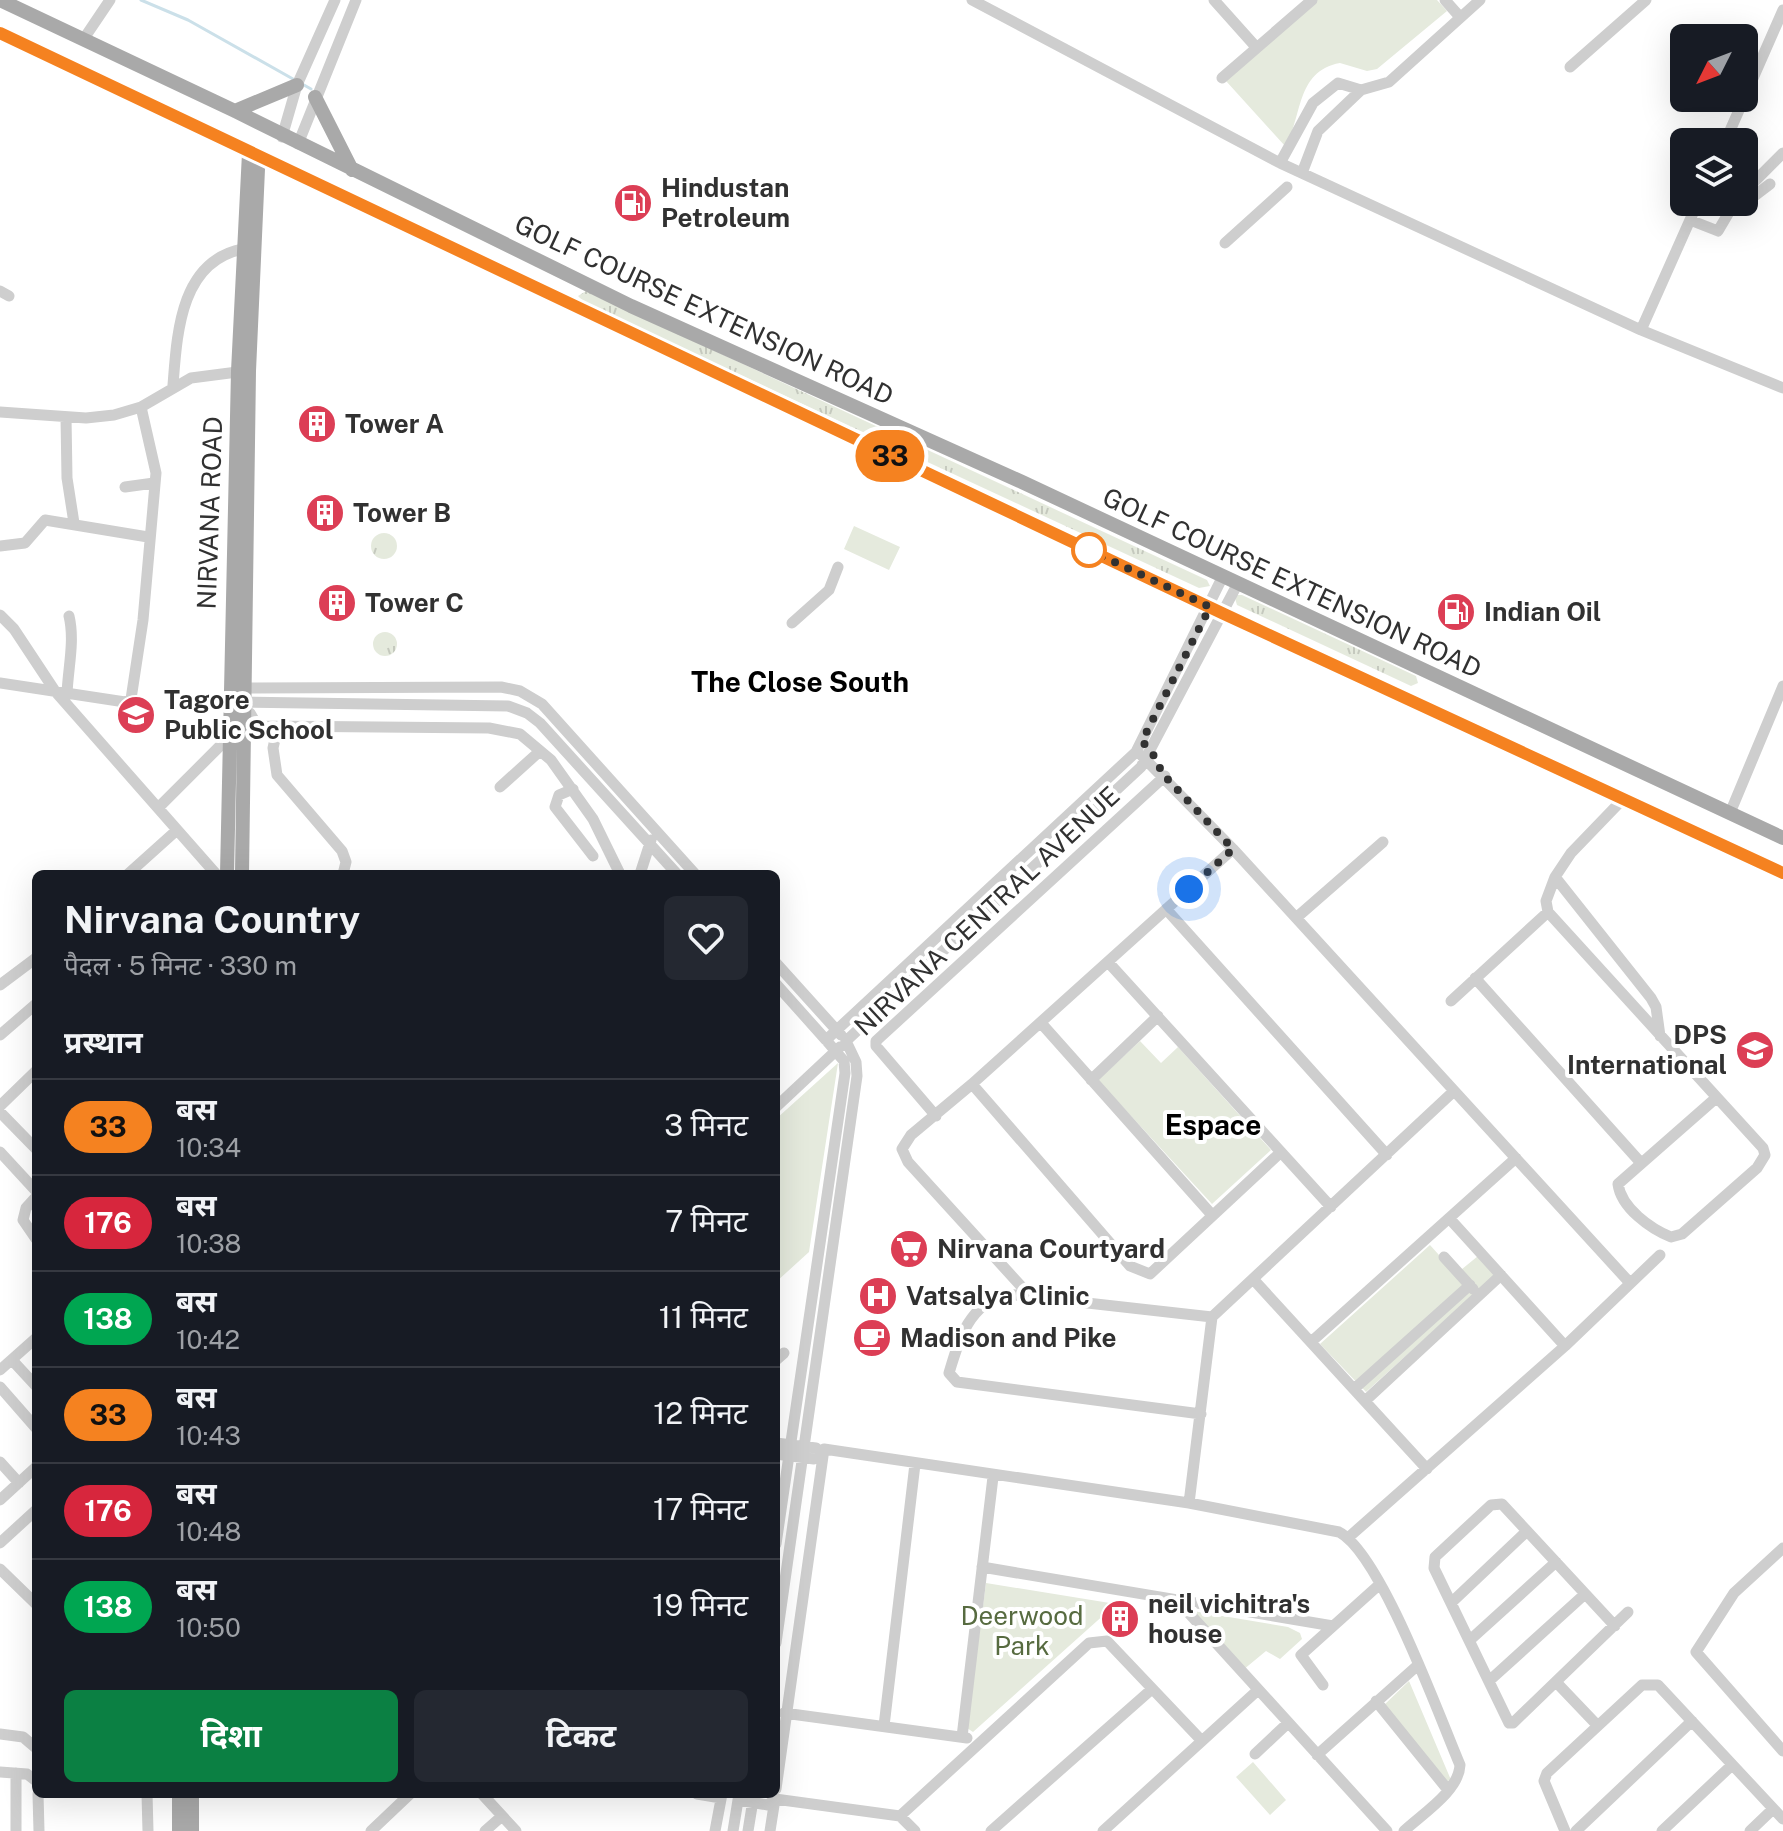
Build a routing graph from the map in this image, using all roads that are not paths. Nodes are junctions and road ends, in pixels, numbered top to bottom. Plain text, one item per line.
1 (0, 0) edge
2 (110, 0) edge
3 (335, 0) edge
4 (356, 0) edge
5 (972, 0) edge
6 (1214, 0) edge
7 (1312, 0) edge
8 (1445, 0) edge
9 (1480, 0) edge
10 (1646, 0) edge
11 (1783, 10) edge
12 (1460, 17) junction
13 (43, 21) junction
14 (0, 33) edge
15 (83, 40) junction
16 (31, 47) junction
17 (1256, 47) junction
18 (1570, 67) dead end
19 (1222, 78) dead end
20 (297, 85) junction
21 (1361, 90) junction
22 (315, 97) junction
23 (235, 111) junction
24 (1731, 128) edge
25 (282, 137) junction
26 (298, 144) junction
27 (254, 155) junction
28 (1782, 155) edge
29 (1280, 163) junction
30 (352, 170) junction
31 (1302, 173) junction
32 (1758, 178) edge
33 (1770, 184) dead end
34 (1287, 187) dead end
35 (391, 188) junction
36 (1758, 193) edge
37 (377, 213) junction
38 (1728, 216) edge
39 (1691, 217) joint
40 (1225, 243) dead end
41 (243, 249) junction
42 (571, 276) junction
43 (561, 301) junction
44 (1641, 330) junction
45 (244, 371) junction
46 (173, 385) junction
47 (1783, 388) edge
48 (141, 407) junction
49 (0, 412) edge
50 (66, 417) junction
51 (154, 483) junction
52 (125, 487) dead end
53 (74, 523) junction
54 (148, 537) junction
55 (0, 546) edge
56 (838, 567) dead end
57 (1222, 578) junction
58 (1237, 585) junction
59 (1217, 611) junction
60 (0, 615) edge
61 (69, 616) dead end
62 (792, 623) dead end
63 (0, 683) edge
64 (1783, 686) edge
65 (61, 693) junction
66 (533, 697) junction
67 (238, 698) junction
68 (527, 713) junction
69 (278, 726) junction
70 (230, 736) junction
71 (571, 737) junction
72 (1140, 745) junction
73 (561, 746) junction
74 (540, 751) junction
75 (1148, 756) junction
76 (604, 773) junction
77 (1163, 774) junction
78 (593, 782) junction
79 (500, 787) dead end
80 (573, 789) junction
81 (1624, 798) junction
82 (158, 808) junction
83 (1730, 813) junction
84 (655, 829) junction
85 (177, 830) junction
86 (1783, 838) edge
87 (1383, 842) dead end
88 (650, 843) junction
89 (671, 846) junction
90 (1233, 849) junction
91 (593, 856) dead end
92 (665, 860) junction
93 (132, 870) edge
94 (212, 870) edge
95 (227, 870) edge
96 (242, 870) edge
97 (344, 870) edge
98 (618, 870) edge
99 (641, 870) edge
100 (662, 870) edge
101 (674, 870) edge
102 (692, 870) edge
103 (1783, 873) edge
104 (1555, 877) junction
105 (1166, 909) junction
106 (1548, 912) junction
107 (1296, 918) junction
108 (32, 961) edge
109 (1108, 962) junction
110 (780, 967) edge
111 (1475, 978) junction
112 (0, 985) edge
113 (780, 988) edge
114 (1451, 1001) dead end
115 (32, 1007) edge
116 (1158, 1016) junction
117 (1041, 1023) junction
118 (837, 1030) junction
119 (0, 1035) edge
120 (1660, 1036) junction
121 (826, 1040) junction
122 (846, 1041) junction
123 (836, 1051) junction
124 (32, 1075) edge
125 (1091, 1080) junction
126 (972, 1084) junction
127 (1454, 1091) junction
128 (1716, 1098) junction
129 (780, 1103) edge
130 (0, 1109) edge
131 (936, 1116) junction
132 (32, 1145) edge
133 (0, 1152) edge
134 (1281, 1152) junction
135 (1387, 1155) junction
136 (1516, 1158) junction
137 (1641, 1163) junction
138 (32, 1187) edge
139 (32, 1201) edge
140 (1331, 1207) junction
141 (1212, 1215) junction
142 (1449, 1218) junction
143 (32, 1233) edge
144 (1660, 1255) dead end
145 (1444, 1257) dead end
146 (1501, 1275) junction
147 (1253, 1279) junction
148 (1630, 1283) junction
149 (1470, 1285) junction
150 (1479, 1295) junction
151 (1030, 1296) junction
152 (1212, 1317) junction
153 (32, 1342) edge
154 (1311, 1342) junction
155 (1565, 1346) junction
156 (12, 1360) junction
157 (0, 1370) edge
158 (32, 1382) edge
159 (0, 1387) edge
160 (1354, 1389) junction
161 (1365, 1401) junction
162 (1201, 1414) junction
163 (32, 1423) edge
164 (780, 1445) edge
165 (790, 1451) junction
166 (804, 1452) junction
167 (780, 1453) edge
168 (823, 1455) junction
169 (0, 1462) edge
170 (915, 1464) junction
171 (1427, 1469) junction
172 (32, 1471) edge
173 (993, 1477) junction
174 (19, 1483) junction
175 (0, 1500) edge
176 (1189, 1503) junction
177 (32, 1514) edge
178 (780, 1517) edge
179 (1527, 1531) junction
180 (1349, 1537) junction
181 (0, 1543) edge
182 (1783, 1548) edge
183 (1556, 1562) junction
184 (982, 1567) junction
185 (0, 1569) edge
186 (1380, 1584) junction
187 (1585, 1594) junction
188 (32, 1600) edge
189 (1176, 1600) junction
190 (1452, 1602) junction
191 (1628, 1612) dead end
192 (780, 1616) edge
193 (1333, 1626) junction
194 (1615, 1626) junction
195 (1470, 1640) junction
196 (1418, 1665) junction
197 (1489, 1681) junction
198 (1556, 1682) junction
199 (1323, 1685) dead end
200 (1152, 1689) junction
201 (1258, 1690) junction
202 (1376, 1701) junction
203 (784, 1713) junction
204 (1692, 1721) junction
205 (1288, 1723) junction
206 (1597, 1725) junction
207 (884, 1726) junction
208 (0, 1734) edge
209 (962, 1737) junction
210 (980, 1741) junction
211 (1202, 1741) junction
212 (32, 1745) edge
213 (780, 1745) edge
214 (1783, 1751) edge
215 (1255, 1754) dead end
216 (1317, 1755) junction
217 (1732, 1765) junction
218 (0, 1772) edge
219 (16, 1773) junction
220 (32, 1779) edge
221 (1448, 1790) junction
222 (780, 1795) edge
223 (38, 1798) edge
224 (147, 1798) edge
225 (179, 1798) edge
226 (192, 1798) edge
227 (406, 1798) edge
228 (486, 1798) edge
229 (721, 1798) edge
230 (738, 1798) edge
231 (753, 1798) edge
232 (772, 1798) edge
233 (774, 1798) edge
234 (1773, 1809) junction
235 (502, 1816) junction
236 (900, 1816) junction
237 (1783, 1819) edge
238 (16, 1831) edge
239 (39, 1831) edge
240 (148, 1831) edge
241 (179, 1831) edge
242 (192, 1831) edge
243 (371, 1831) edge
244 (485, 1831) edge
245 (516, 1831) edge
246 (715, 1831) edge
247 (733, 1831) edge
248 (748, 1831) edge
249 (770, 1831) edge
250 (915, 1831) edge
251 (991, 1831) edge
252 (1103, 1831) edge
253 (1387, 1831) edge
254 (1404, 1831) edge
255 (1565, 1831) edge
256 (1576, 1831) edge
257 (1662, 1831) edge
258 (1750, 1831) edge

1 - 13 main road, GOLF COURSE EXTENSION ROAD
2 - 15 street
3 - 20 street
4 - 22 street
5 - 29 street
6 - 17 street
7 - 17 street
8 - 12 street
9 - 12 street
10 - 18 street
11 - 24 street
12 - 21 street
13 - 15 main road, GOLF COURSE EXTENSION ROAD
13 - 16 main road
14 - 16 main road, GOLF COURSE EXTENSION ROAD
15 - 23 main road, GOLF COURSE EXTENSION ROAD
16 - 27 main road, GOLF COURSE EXTENSION ROAD
17 - 19 street
20 - 23 main road
20 - 25 street
21 - 29 street
21 - 31 street
22 - 26 street
22 - 30 main road
23 - 25 main road, GOLF COURSE EXTENSION ROAD
25 - 26 main road, GOLF COURSE EXTENSION ROAD
26 - 30 main road, GOLF COURSE EXTENSION ROAD
27 - 37 main road, GOLF COURSE EXTENSION ROAD
27 - 41 main road, NIRVANA ROAD
27 - 45 main road, NIRVANA ROAD
28 - 32 street
29 - 31 street
30 - 35 main road, GOLF COURSE EXTENSION ROAD
31 - 44 street
33 - 36 street
34 - 40 street
35 - 37 main road
35 - 42 main road, GOLF COURSE EXTENSION ROAD
37 - 43 main road, GOLF COURSE EXTENSION ROAD
38 - 39 street
39 - 44 street
41 - 45 main road, NIRVANA ROAD
41 - 46 street
42 - 43 main road
42 - 57 main road, GOLF COURSE EXTENSION ROAD
43 - 59 main road, GOLF COURSE EXTENSION ROAD
44 - 47 street
45 - 46 street
45 - 67 main road, NIRVANA ROAD
46 - 48 street
48 - 50 street
48 - 51 street
49 - 50 street
50 - 53 street
51 - 52 street
51 - 54 street
53 - 54 street
53 - 55 street
54 - 65 street
56 - 62 street
57 - 58 main road, GOLF COURSE EXTENSION ROAD
57 - 59 street, NIRVANA CENTRAL AVENUE
58 - 59 street, NIRVANA CENTRAL AVENUE
58 - 83 main road, GOLF COURSE EXTENSION ROAD
59 - 72 street, NIRVANA CENTRAL AVENUE
59 - 75 street, NIRVANA CENTRAL AVENUE
59 - 81 main road, GOLF COURSE EXTENSION ROAD
60 - 65 street
61 - 65 street
63 - 65 street
64 - 83 street
65 - 82 street
66 - 67 street
66 - 68 street
66 - 71 street
67 - 68 street
67 - 69 street
67 - 70 main road, NIRVANA ROAD
67 - 96 main road, NIRVANA ROAD
68 - 73 street
69 - 74 street
69 - 97 street
70 - 82 street
70 - 95 main road, NIRVANA ROAD
71 - 73 street
71 - 76 street
72 - 75 street
72 - 118 street, NIRVANA CENTRAL AVENUE
73 - 78 street
74 - 79 street
74 - 80 street
75 - 77 street
75 - 122 street, NIRVANA CENTRAL AVENUE
76 - 78 street
76 - 84 street
77 - 90 street
77 - 131 street
78 - 88 street
80 - 91 street
80 - 98 street
81 - 103 main road, GOLF COURSE EXTENSION ROAD
81 - 104 street
82 - 85 street
83 - 86 main road, GOLF COURSE EXTENSION ROAD
84 - 88 street
84 - 89 street
85 - 93 street
85 - 94 street
87 - 107 street
88 - 92 street
88 - 99 street
89 - 92 street
89 - 102 street
90 - 105 street
90 - 107 street
92 - 100 street
92 - 101 street
104 - 106 street
104 - 120 street
105 - 109 street
105 - 135 street
106 - 111 street
106 - 120 street
107 - 127 street
108 - 112 street
109 - 116 street
109 - 117 street
110 - 118 street
111 - 114 street
111 - 137 street
113 - 121 street
115 - 119 street
116 - 125 street
116 - 134 street
117 - 125 street
117 - 126 street
118 - 121 street, NIRVANA CENTRAL AVENUE
118 - 122 street
120 - 128 street
121 - 123 street, NIRVANA CENTRAL AVENUE
122 - 123 street
122 - 166 street, NIRVANA CENTRAL AVENUE
123 - 129 street
123 - 165 street, NIRVANA CENTRAL AVENUE
124 - 130 street
125 - 141 street
126 - 131 street
126 - 141 street
127 - 135 street
127 - 136 street
128 - 137 street
128 - 137 street
130 - 132 street
131 - 151 street
133 - 138 street
134 - 140 street
134 - 141 street
135 - 140 street
136 - 142 street
136 - 148 street
139 - 143 street
140 - 147 street
142 - 146 street
142 - 154 street
144 - 148 street
145 - 149 street
146 - 150 street
146 - 155 street
147 - 152 street
147 - 154 street
148 - 155 street
149 - 150 street
149 - 160 street
150 - 161 street
151 - 152 street
151 - 162 street
152 - 162 street
153 - 156 street
154 - 160 street
155 - 171 street
156 - 157 street
156 - 158 street
159 - 163 street
160 - 161 street
161 - 171 street
162 - 176 street
164 - 165 street
165 - 166 street
165 - 167 street
165 - 178 street, NIRVANA CENTRAL AVENUE
166 - 168 street
166 - 192 street, NIRVANA CENTRAL AVENUE
168 - 170 street
168 - 203 street
169 - 174 street
170 - 173 street
170 - 207 street
171 - 180 street
172 - 174 street
173 - 176 street
173 - 184 street
174 - 175 street
176 - 180 street
177 - 181 street
179 - 183 street
179 - 190 street
179 - 190 street
180 - 186 street
182 - 214 street
183 - 187 street
183 - 195 street
184 - 189 street
184 - 209 street
185 - 188 street
186 - 193 street
186 - 196 street
187 - 194 street
187 - 197 street
189 - 193 street
189 - 201 street
190 - 195 street
191 - 194 street
193 - 199 street
194 - 198 street
195 - 197 street
196 - 202 street
196 - 221 street
197 - 198 street
198 - 206 street
200 - 210 street
200 - 211 street
200 - 251 street
201 - 205 street
201 - 211 street
202 - 216 street
202 - 221 street
203 - 207 street
203 - 213 street
204 - 206 street
204 - 217 street
204 - 256 street
205 - 215 street
205 - 216 street
206 - 255 street
207 - 209 street
208 - 212 street
209 - 210 street
210 - 236 street
211 - 252 street
216 - 253 street
217 - 234 street
217 - 257 street
218 - 219 street
219 - 220 street
219 - 238 street
221 - 254 street
222 - 236 street
223 - 239 street
224 - 240 street
225 - 241 main road
226 - 242 main road
227 - 243 street
228 - 235 street
229 - 246 street
230 - 247 street
231 - 232 street
231 - 248 street
233 - 249 street
234 - 237 street
234 - 258 street
235 - 244 street
235 - 245 street
236 - 250 street

